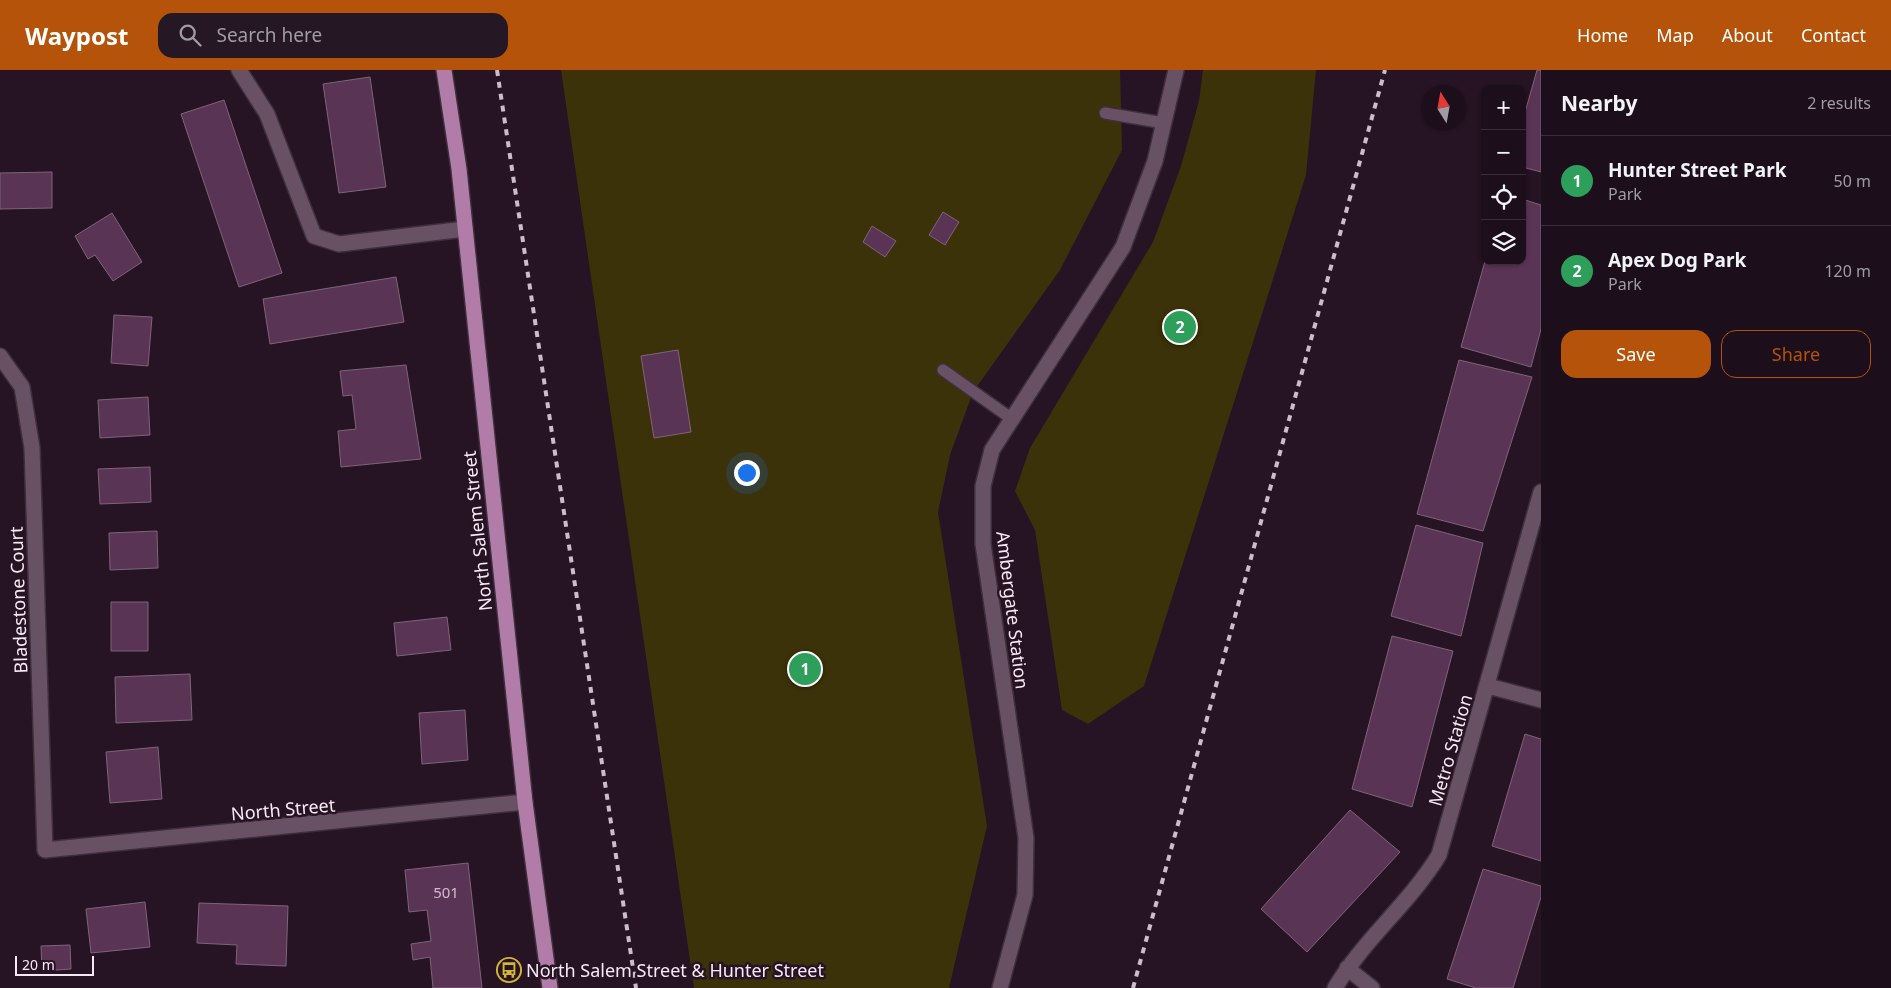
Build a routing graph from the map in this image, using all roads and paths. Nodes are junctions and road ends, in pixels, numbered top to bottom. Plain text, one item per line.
1 (239, 70) edge
2 (444, 70) edge
3 (1176, 70) edge
4 (1105, 113) dead end
5 (1164, 124) junction
6 (465, 229) junction
7 (0, 356) edge
8 (943, 370) dead end
9 (1012, 419) junction
10 (1541, 492) edge
11 (1488, 686) junction
12 (1541, 700) edge
13 (525, 802) junction
14 (45, 850) joint
15 (1347, 968) junction
16 (550, 988) edge
17 (1000, 988) edge
18 (1335, 988) edge
19 (1372, 988) edge

1 - 6 street
2 - 6 main road, North Salem Street
3 - 5 street, Ambergate Station
4 - 5 lane
5 - 9 street, Ambergate Station
6 - 13 main road, North Salem Street
7 - 14 street, Bladestone Court
8 - 9 lane
9 - 17 street, Ambergate Station
10 - 11 street, Metro Station
11 - 12 street
11 - 15 street, Metro Station
13 - 14 street, North Street
13 - 16 main road, North Salem Street
15 - 18 street, Metro Station
15 - 19 street

